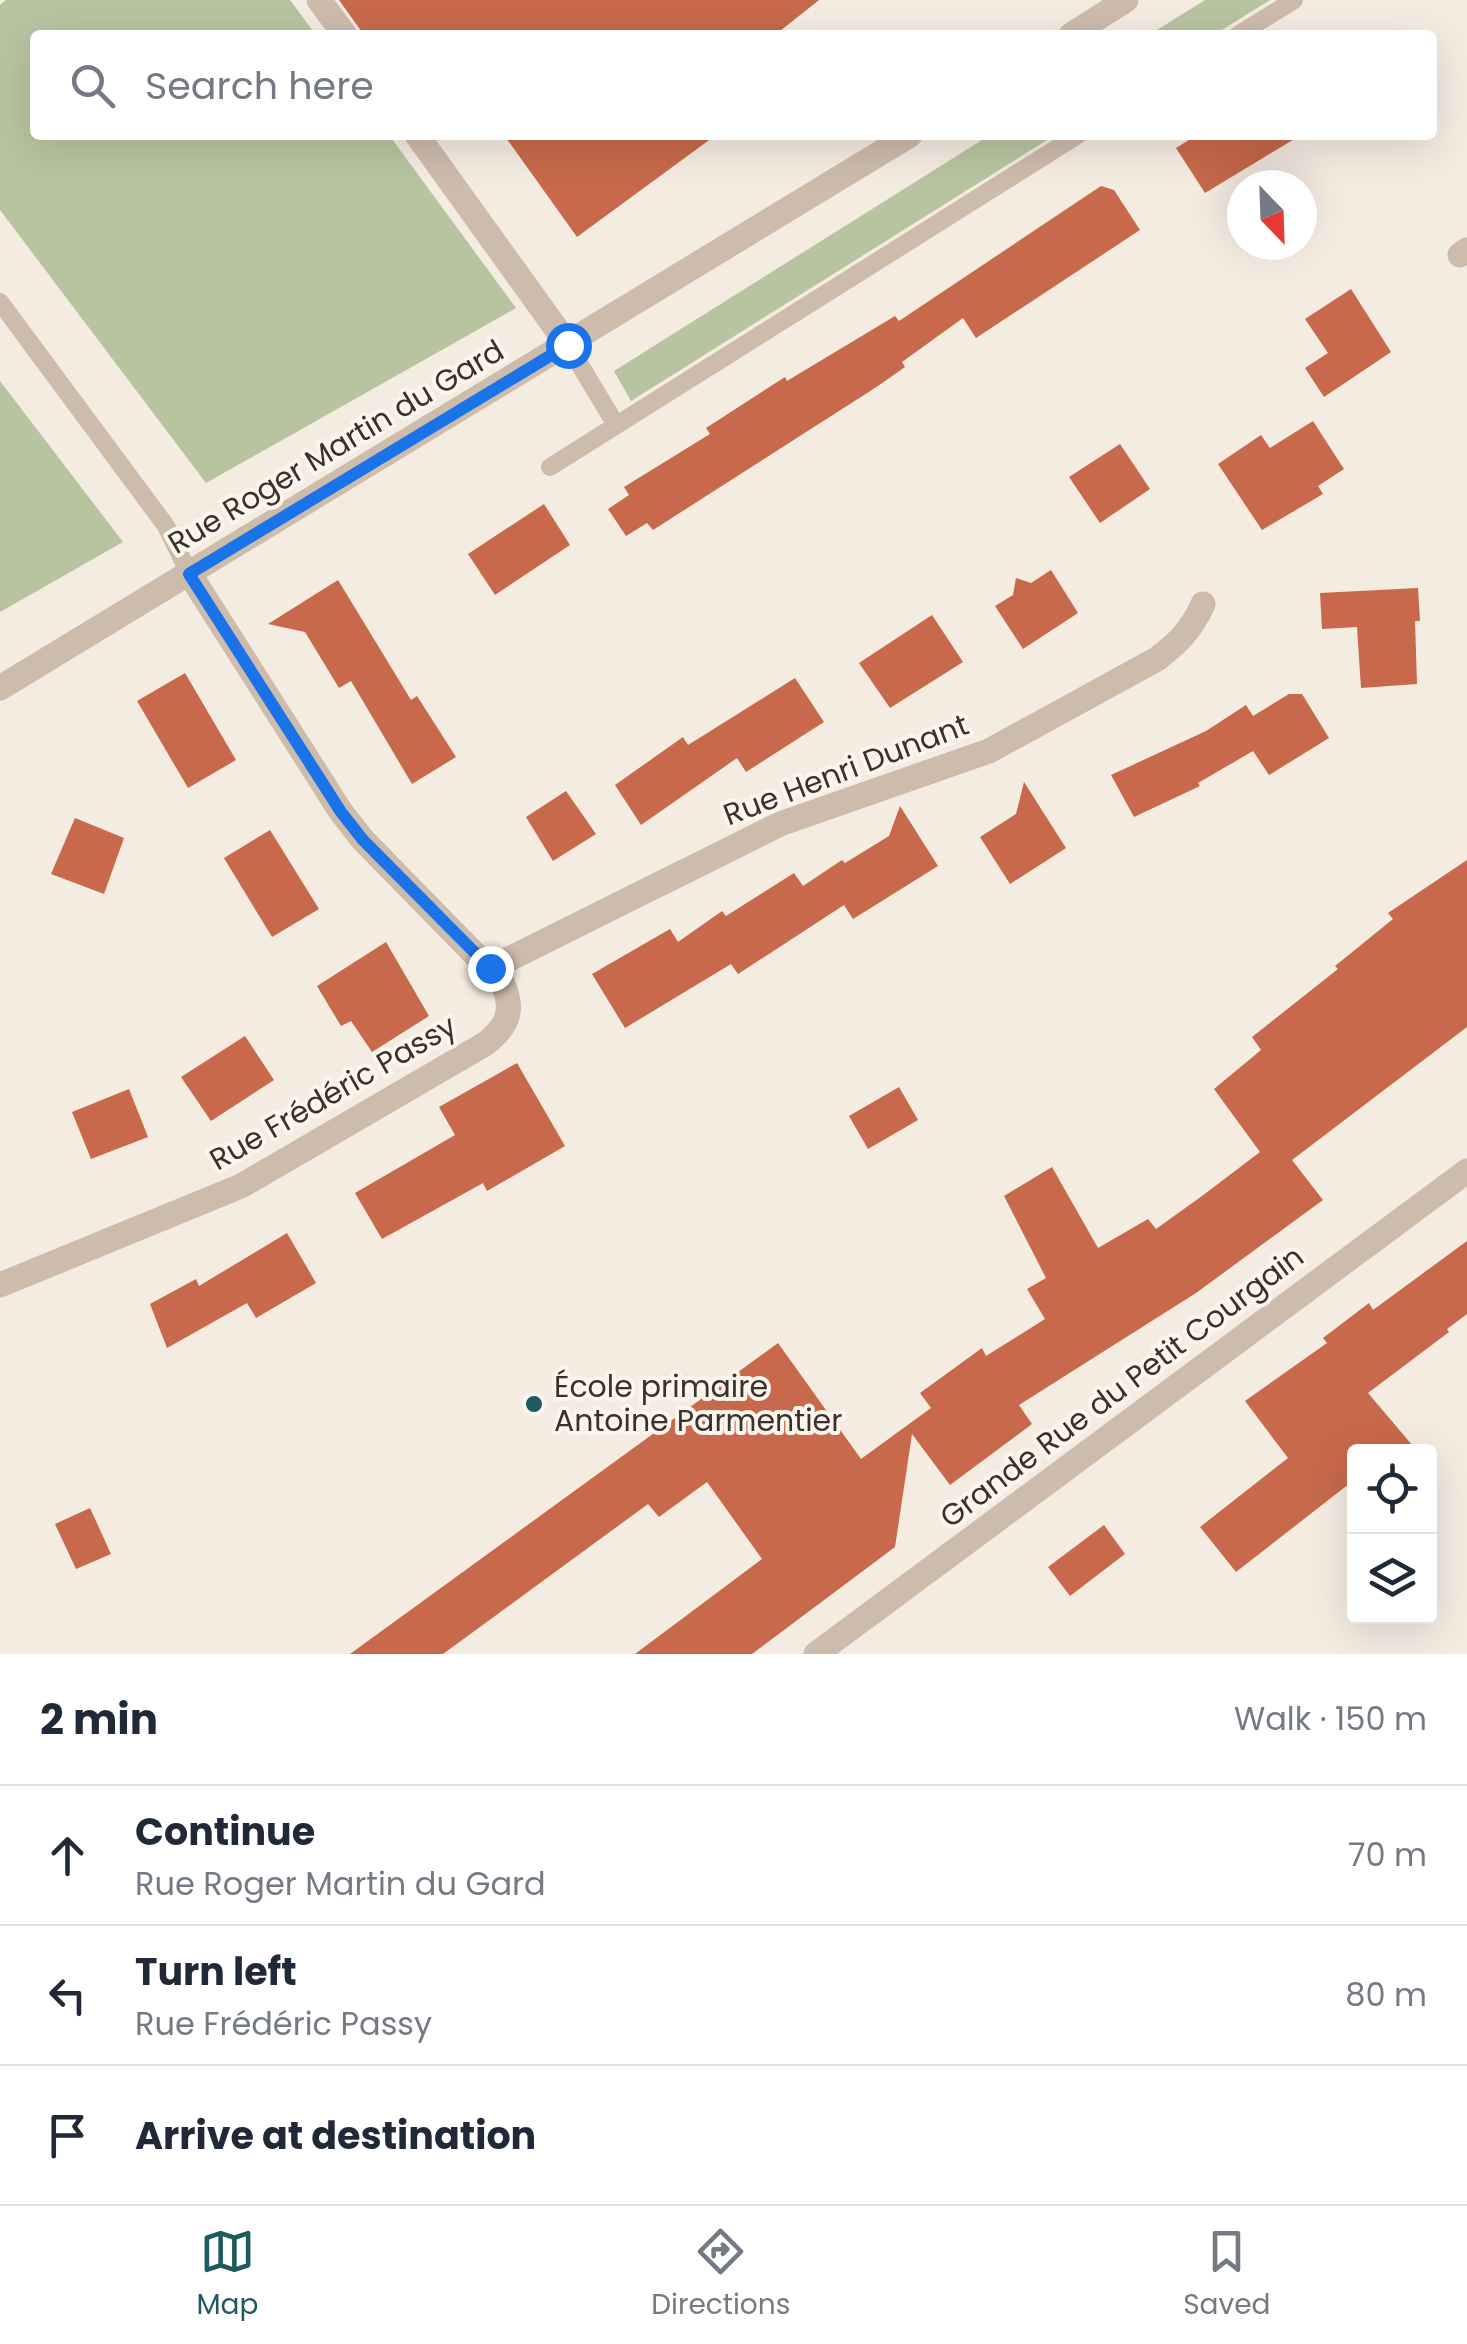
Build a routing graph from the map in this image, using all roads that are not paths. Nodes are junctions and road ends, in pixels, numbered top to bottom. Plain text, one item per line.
1 (319, 0) edge
2 (1126, 0) edge
3 (1294, 0) edge
4 (340, 30) edge
5 (1078, 30) edge
6 (1246, 30) edge
7 (421, 140) edge
8 (902, 140) edge
9 (1070, 140) edge
10 (0, 302) edge
11 (568, 345) junction
12 (616, 425) junction
13 (550, 467) dead end
14 (189, 574) junction
15 (1203, 604) dead end
16 (0, 688) edge
17 (490, 968) junction
18 (1467, 1171) edge
19 (0, 1284) edge
20 (816, 1654) edge

1 - 4 street
2 - 5 street
3 - 6 lane
7 - 11 street
8 - 11 street, Rue Roger Martin du Gard
9 - 12 lane
10 - 14 lane
11 - 12 lane
11 - 14 street, Rue Roger Martin du Gard
12 - 13 lane
14 - 16 street, Rue Roger Martin du Gard
14 - 17 street, Rue Frédéric Passy
15 - 17 street, Rue Henri Dunant
17 - 19 street, Rue Frédéric Passy
18 - 20 street, Grande Rue du Petit Courgain

